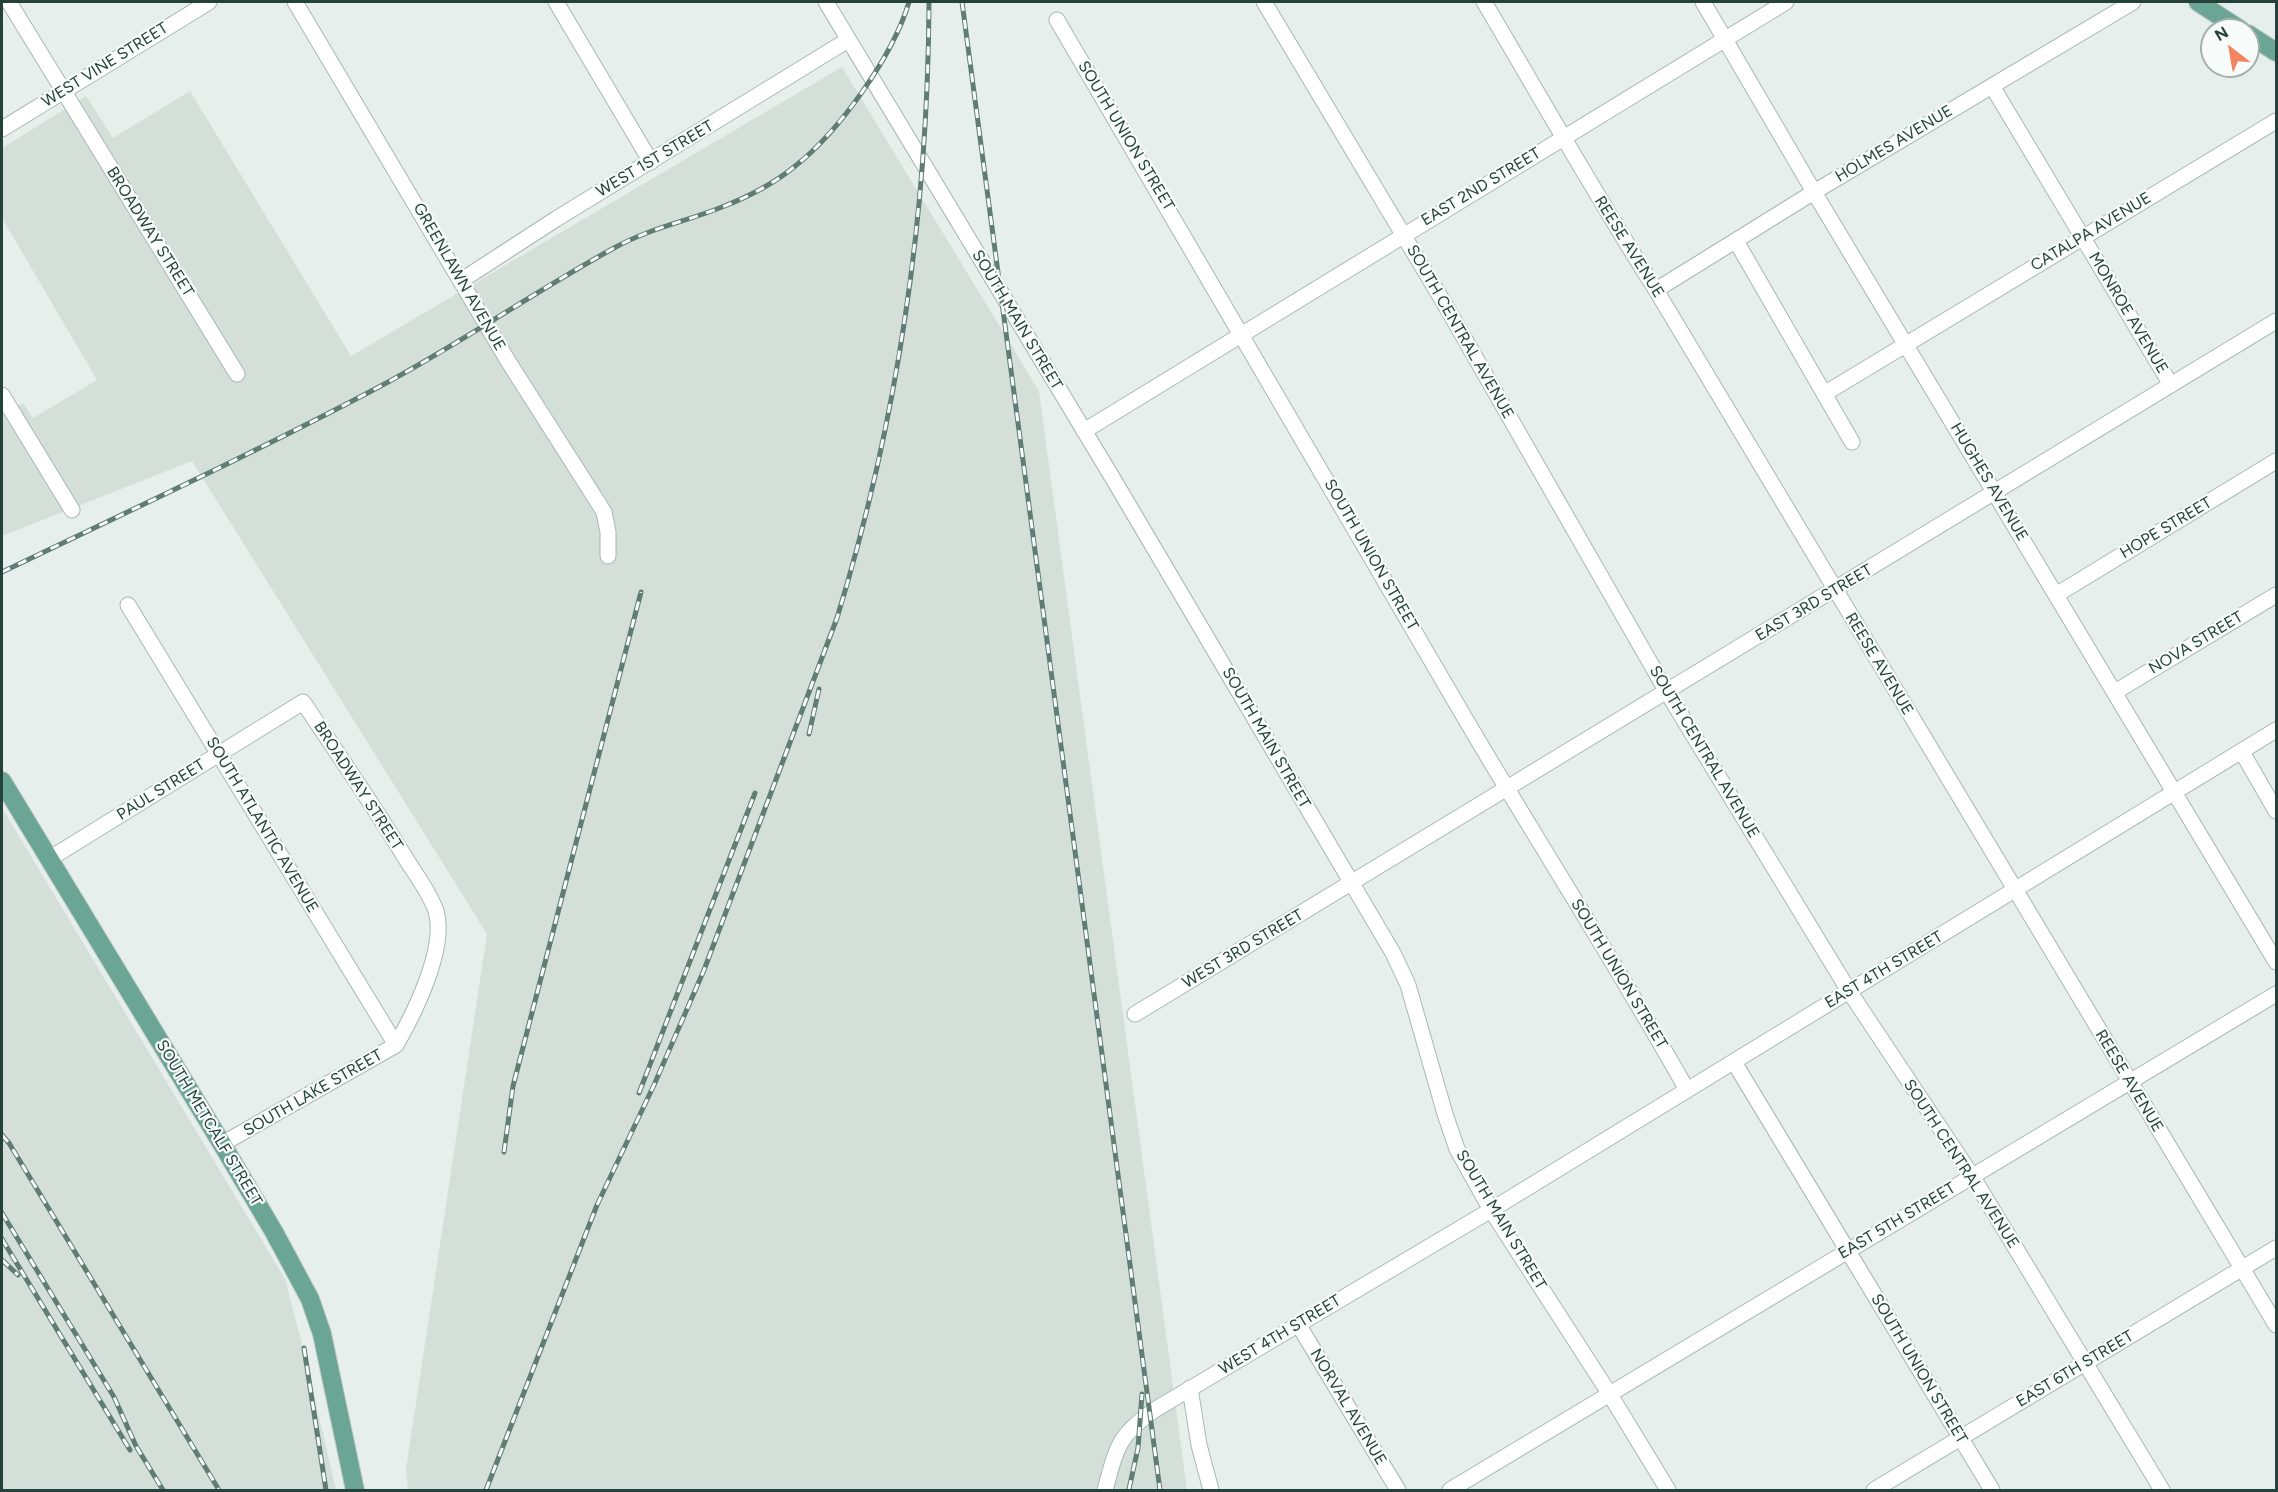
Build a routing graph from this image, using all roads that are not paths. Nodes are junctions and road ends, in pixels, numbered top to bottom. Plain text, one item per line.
1 (9, 2) edge
2 (209, 2) edge
3 (295, 2) edge
4 (556, 2) edge
5 (826, 2) edge
6 (1264, 2) edge
7 (1484, 2) edge
8 (1703, 2) edge
9 (1786, 2) edge
10 (2133, 2) edge
11 (2198, 2) edge
12 (2223, 18) edge
13 (1057, 20) dead end
14 (1725, 39) junction
15 (848, 40) junction
16 (2260, 41) edge
17 (2277, 52) edge
18 (1992, 86) junction
19 (64, 91) junction
20 (2277, 121) edge
21 (2, 129) edge
22 (1564, 136) junction
23 (651, 162) junction
24 (1814, 192) junction
25 (1403, 235) junction
26 (2082, 236) junction
27 (1736, 240) junction
28 (462, 280) junction
29 (1656, 290) junction
30 (2277, 321) edge
31 (1242, 333) junction
32 (1906, 343) junction
33 (237, 374) dead end
34 (2171, 385) junction
35 (1824, 394) junction
36 (2, 395) edge
37 (1084, 431) junction
38 (1852, 442) dead end
39 (2277, 461) edge
40 (1996, 492) junction
41 (72, 510) dead end
42 (608, 556) dead end
43 (1835, 590) junction
44 (2056, 595) junction
45 (2277, 595) edge
46 (128, 605) dead end
47 (1667, 692) junction
48 (2115, 692) junction
49 (303, 702) joint
50 (2277, 730) edge
51 (2242, 752) junction
52 (219, 754) junction
53 (2, 781) edge
54 (1508, 789) junction
55 (2174, 793) junction
56 (2277, 811) edge
57 (49, 859) junction
58 (413, 871) joint
59 (1351, 884) junction
60 (2014, 890) junction
61 (2277, 962) edge
62 (1849, 991) junction
63 (2277, 994) edge
64 (1135, 1014) dead end
65 (396, 1045) junction
66 (1734, 1062) junction
67 (2130, 1082) junction
68 (1687, 1090) junction
69 (222, 1144) junction
70 (1972, 1176) junction
71 (1491, 1210) junction
72 (2277, 1248) edge
73 (1847, 1250) junction
74 (2243, 1269) junction
75 (2272, 1310) edge
76 (1299, 1324) junction
77 (2277, 1325) edge
78 (2085, 1362) junction
79 (1191, 1388) junction
80 (1609, 1393) junction
81 (1961, 1438) junction
82 (355, 1491) edge
83 (1105, 1491) edge
84 (1211, 1491) edge
85 (1398, 1491) edge
86 (1450, 1491) edge
87 (1668, 1491) edge
88 (1874, 1491) edge
89 (1992, 1491) edge
90 (2162, 1491) edge

1 - 19 street, BROADWAY STREET
2 - 19 street, WEST VINE STREET
3 - 28 street, GREENLAWN AVENUE
4 - 23 street
5 - 15 street, SOUTH MAIN STREET
6 - 25 street, SOUTH CENTRAL AVENUE
7 - 22 street, REESE AVENUE
8 - 14 street, HUGHES AVENUE
9 - 14 street, EAST 2ND STREET
10 - 18 street, HOLMES AVENUE
11 - 12 main road
13 - 31 street, SOUTH UNION STREET
14 - 22 street, EAST 2ND STREET
14 - 24 street, HUGHES AVENUE
15 - 23 street, WEST 1ST STREET
15 - 37 street, SOUTH MAIN STREET
16 - 17 main road
18 - 24 street, HOLMES AVENUE
18 - 26 street, MONROE AVENUE
19 - 21 street, WEST VINE STREET
19 - 33 street, BROADWAY STREET
20 - 26 street, CATALPA AVENUE
22 - 25 street, EAST 2ND STREET
22 - 29 street, REESE AVENUE
23 - 28 street, WEST 1ST STREET
24 - 27 street, HOLMES AVENUE
24 - 32 street, HUGHES AVENUE
25 - 31 street, EAST 2ND STREET
25 - 47 street, SOUTH CENTRAL AVENUE
26 - 32 street, CATALPA AVENUE
26 - 34 street, MONROE AVENUE
27 - 29 street, HOLMES AVENUE
27 - 35 street
28 - 42 street, GREENLAWN AVENUE
29 - 43 street, REESE AVENUE
30 - 34 street, EAST 3RD STREET
31 - 37 street, EAST 2ND STREET
31 - 54 street, SOUTH UNION STREET
32 - 35 street, CATALPA AVENUE
32 - 40 street, HUGHES AVENUE
34 - 40 street, EAST 3RD STREET
35 - 38 street
36 - 41 street
37 - 59 street, SOUTH MAIN STREET
39 - 44 street, HOPE STREET
40 - 43 street, EAST 3RD STREET
40 - 44 street, HUGHES AVENUE
43 - 47 street, EAST 3RD STREET
43 - 60 street, REESE AVENUE
44 - 48 street, HUGHES AVENUE
45 - 48 street, NOVA STREET
46 - 52 street, SOUTH ATLANTIC AVENUE
47 - 54 street, EAST 3RD STREET
47 - 62 street, SOUTH CENTRAL AVENUE
48 - 55 street, HUGHES AVENUE
49 - 52 street, PAUL STREET
49 - 58 street, BROADWAY STREET
50 - 51 street, EAST 4TH STREET
51 - 55 street, EAST 4TH STREET
51 - 56 street
52 - 57 street, PAUL STREET
52 - 65 street, SOUTH ATLANTIC AVENUE
53 - 57 main road, SOUTH METCALF STREET
54 - 59 street, EAST 3RD STREET
54 - 68 street, SOUTH UNION STREET
55 - 60 street, EAST 4TH STREET
55 - 61 street, HUGHES AVENUE
57 - 69 main road, SOUTH METCALF STREET
58 - 65 street, SOUTH LAKE STREET
59 - 64 street, WEST 3RD STREET
59 - 71 street, SOUTH MAIN STREET
60 - 62 street, EAST 4TH STREET
60 - 67 street, REESE AVENUE
62 - 66 street, EAST 4TH STREET
62 - 70 street, SOUTH CENTRAL AVENUE
63 - 67 street, EAST 5TH STREET
65 - 69 street, SOUTH LAKE STREET
66 - 68 street, EAST 4TH STREET
66 - 73 street, SOUTH UNION STREET
67 - 70 street, EAST 5TH STREET
67 - 74 street, REESE AVENUE
68 - 71 street, EAST 4TH STREET
69 - 82 main road, SOUTH METCALF STREET
70 - 73 street, EAST 5TH STREET
70 - 78 street, SOUTH CENTRAL AVENUE
71 - 76 street, WEST 4TH STREET
71 - 80 street, SOUTH MAIN STREET
72 - 74 street, EAST 6TH STREET
73 - 80 street, EAST 5TH STREET
73 - 81 street, SOUTH UNION STREET
74 - 75 street, REESE AVENUE
74 - 78 street, EAST 6TH STREET
75 - 77 street, REESE AVENUE
76 - 79 street, WEST 4TH STREET
76 - 85 street, NORVAL AVENUE
78 - 81 street, EAST 6TH STREET
78 - 90 street, SOUTH CENTRAL AVENUE
79 - 83 street, WEST 4TH STREET
79 - 84 street
80 - 86 street, EAST 5TH STREET
80 - 87 street, SOUTH MAIN STREET
81 - 88 street, EAST 6TH STREET
81 - 89 street, SOUTH UNION STREET

